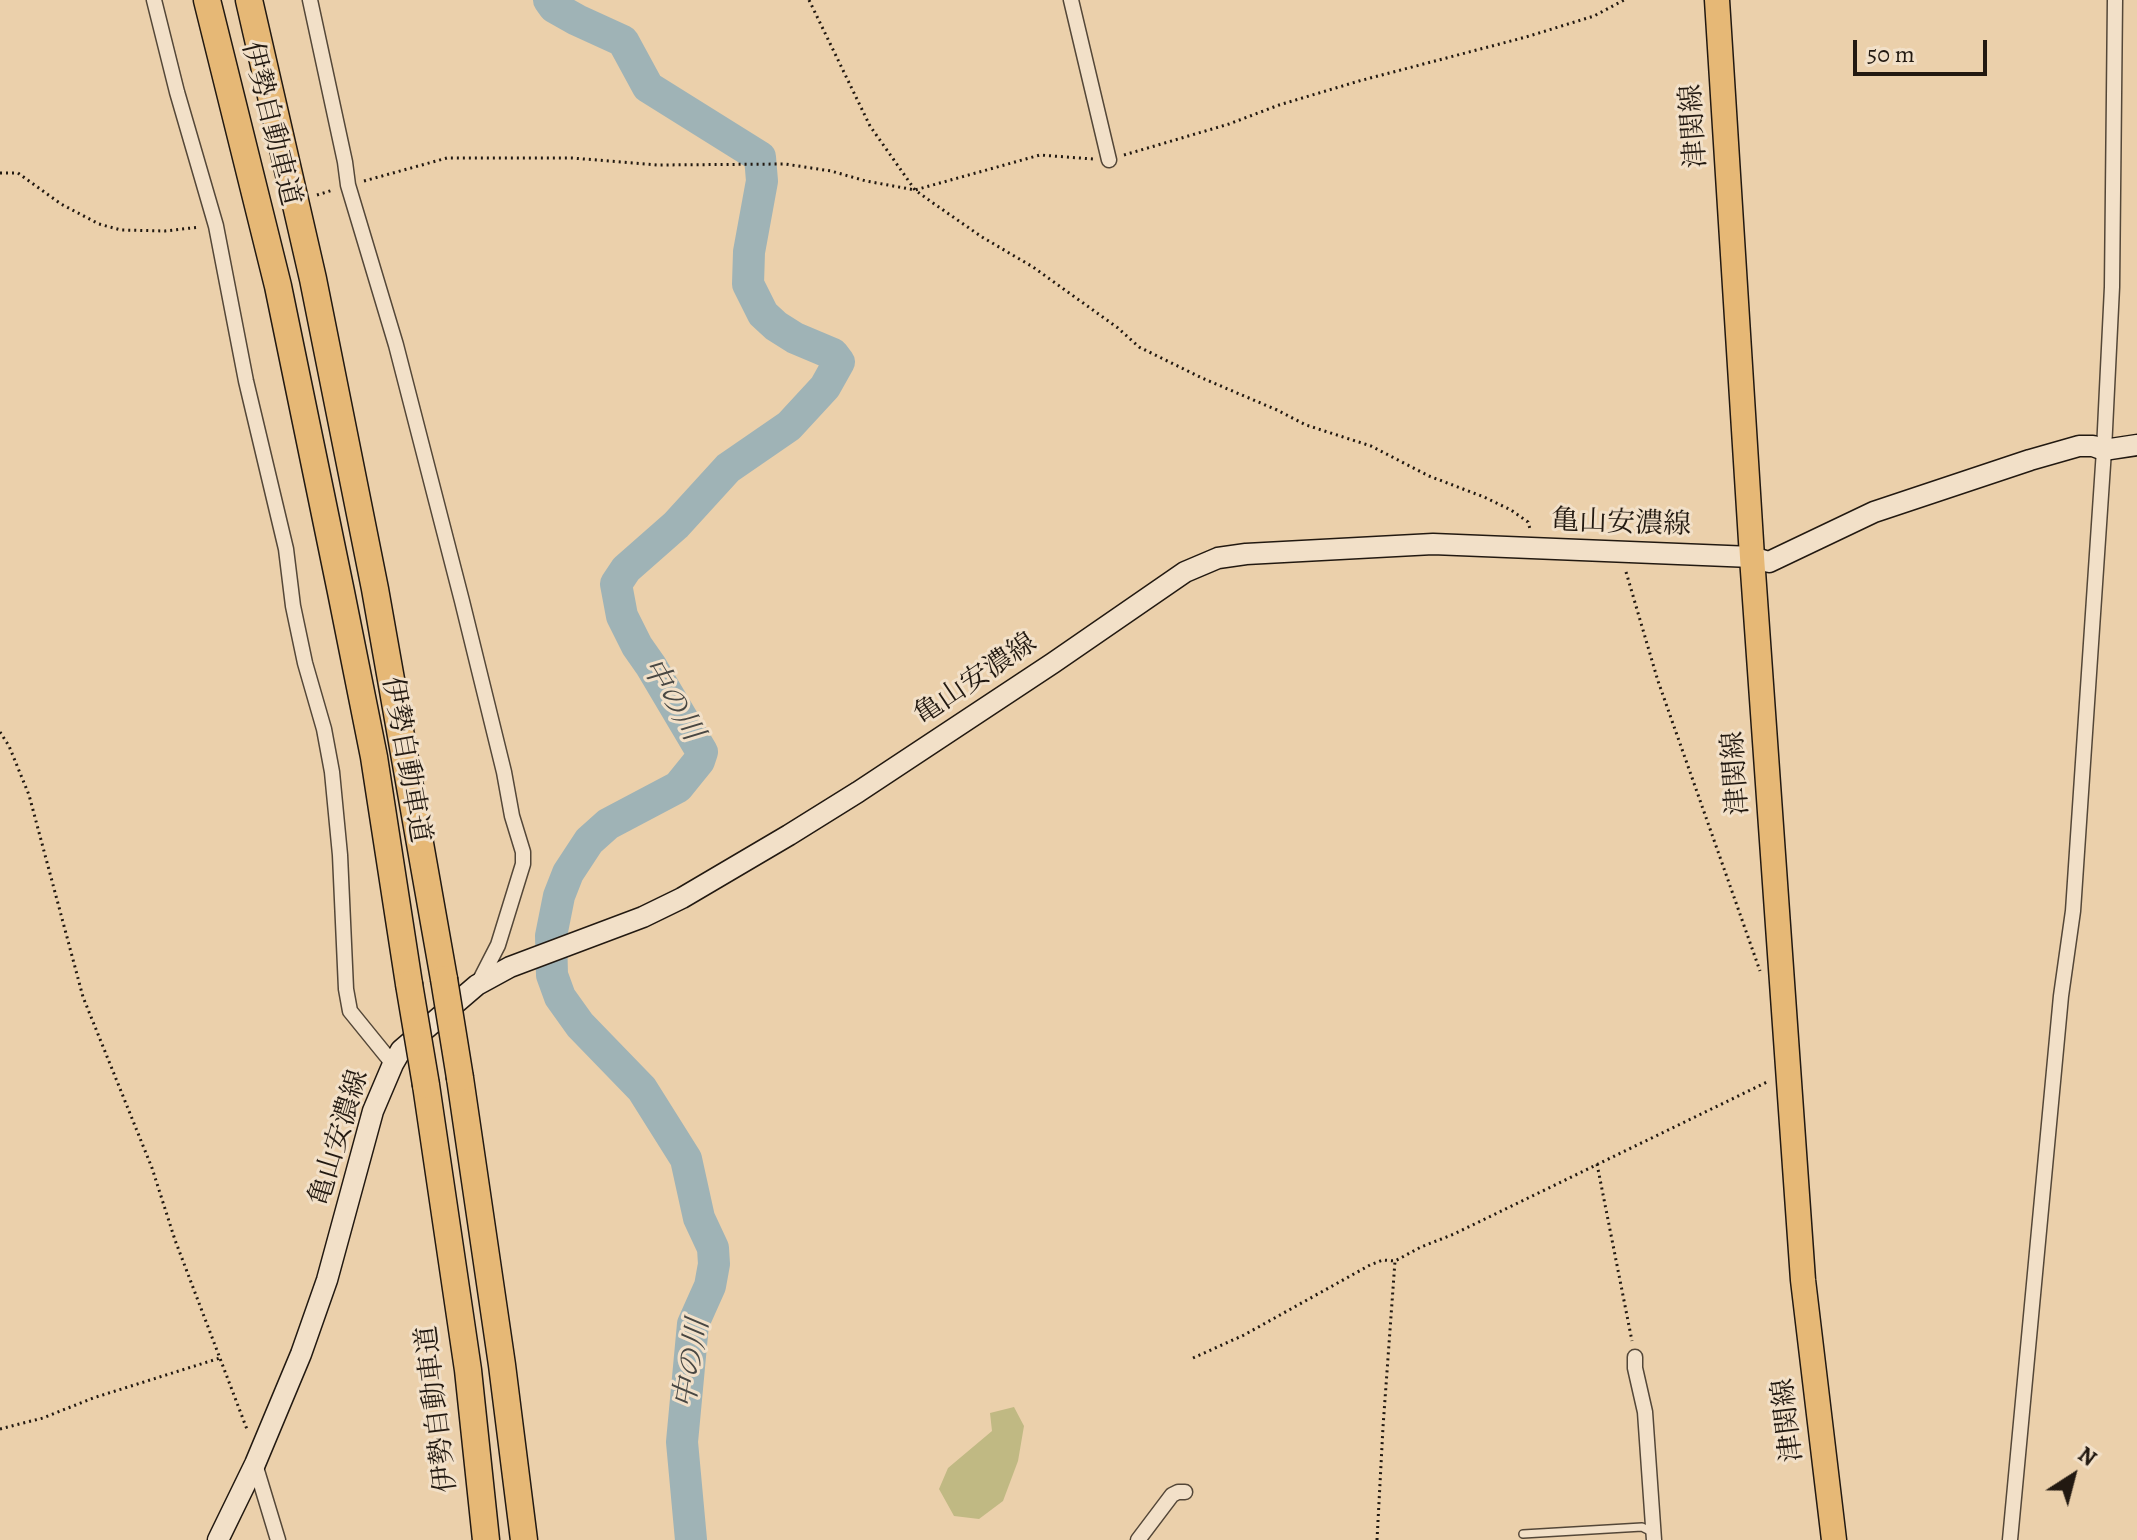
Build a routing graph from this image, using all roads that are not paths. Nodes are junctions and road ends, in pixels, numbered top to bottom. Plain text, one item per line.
1 (154, 0) edge
2 (207, 0) edge
3 (249, 0) edge
4 (310, 0) edge
5 (1071, 0) edge
6 (1717, 0) edge
7 (2115, 0) edge
8 (1109, 160) road end
9 (2137, 445) edge
10 (2104, 450) junction
11 (1752, 557) junction
12 (477, 985) junction
13 (393, 1064) junction
14 (1635, 1357) road end
15 (255, 1464) junction
16 (1185, 1492) dead end
17 (1523, 1534) dead end
18 (1654, 1536) edge
19 (218, 1540) edge
20 (278, 1540) edge
21 (486, 1540) edge
22 (524, 1540) edge
23 (1138, 1540) edge
24 (1834, 1540) edge
25 (2010, 1540) edge

1 - 13 street
2 - 21 highway, 伊勢自動車道, bridge
3 - 22 highway, 伊勢自動車道, bridge
4 - 12 street
5 - 8 street
6 - 11 main road, 津関線
7 - 10 street
9 - 10 main road, 亀山安濃線
10 - 11 main road, 亀山安濃線
10 - 25 street
11 - 12 main road, 亀山安濃線
11 - 24 main road, 津関線
12 - 13 main road, 亀山安濃線
13 - 15 main road, 亀山安濃線
14 - 18 street
15 - 19 main road, 亀山安濃線
15 - 20 street
16 - 23 street
17 - 18 lane

